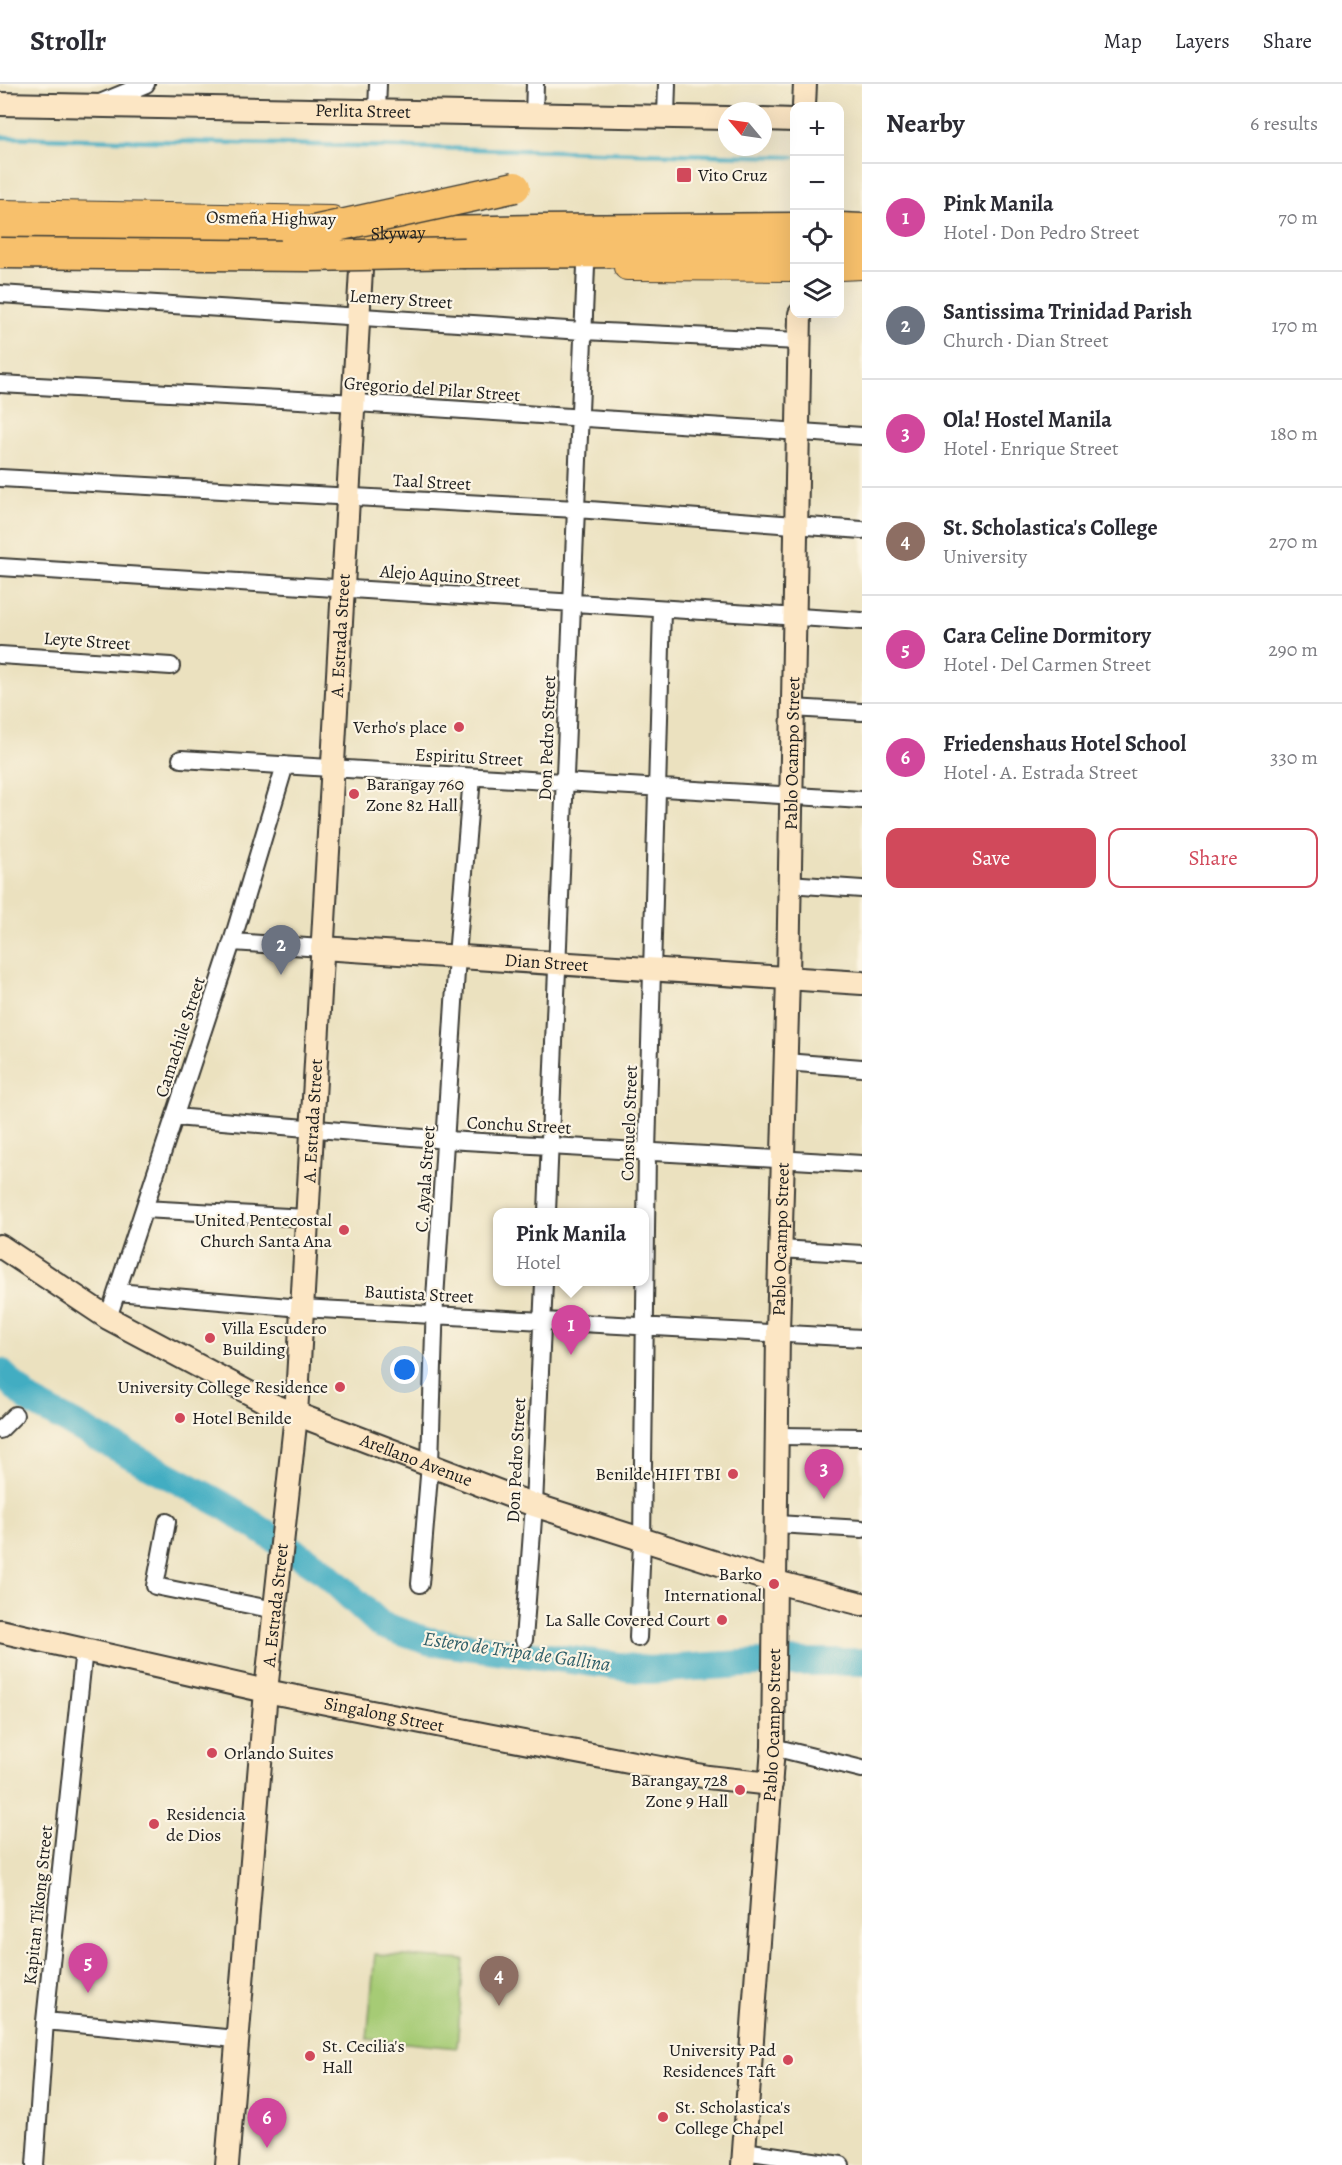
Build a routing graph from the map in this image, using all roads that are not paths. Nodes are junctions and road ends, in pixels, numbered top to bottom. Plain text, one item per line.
1 (146, 84) edge
2 (378, 84) edge
3 (535, 84) edge
4 (667, 84) edge
5 (805, 84) edge
6 (804, 102) edge
7 (0, 104) edge
8 (93, 105) junction
9 (377, 112) junction
10 (534, 116) junction
11 (666, 116) junction
12 (718, 118) edge
13 (772, 119) edge
14 (790, 120) edge
15 (515, 187) dead end
16 (0, 213) edge
17 (790, 219) edge
18 (844, 220) edge
19 (862, 220) edge
20 (790, 228) edge
21 (844, 228) edge
22 (862, 229) edge
23 (0, 230) edge
24 (295, 236) junction
25 (790, 243) edge
26 (844, 243) edge
27 (862, 243) edge
28 (790, 251) edge
29 (844, 251) edge
30 (862, 252) edge
31 (0, 253) edge
32 (0, 258) edge
33 (362, 260) junction
34 (586, 266) junction
35 (862, 266) edge
36 (844, 267) edge
37 (790, 268) edge
38 (0, 294) edge
39 (361, 315) junction
40 (800, 318) edge
41 (584, 331) junction
42 (799, 341) junction
43 (0, 384) edge
44 (356, 403) junction
45 (579, 419) junction
46 (798, 433) junction
47 (862, 436) edge
48 (0, 478) edge
49 (350, 497) junction
50 (576, 509) junction
51 (796, 526) junction
52 (862, 530) edge
53 (0, 567) edge
54 (344, 587) junction
55 (573, 605) junction
56 (662, 610) junction
57 (794, 617) junction
58 (862, 621) edge
59 (0, 655) edge
60 (171, 666) dead end
61 (792, 708) junction
62 (862, 712) edge
63 (181, 759) dead end
64 (285, 765) junction
65 (333, 768) junction
66 (472, 777) junction
67 (564, 782) junction
68 (658, 788) junction
69 (790, 796) junction
70 (862, 800) edge
71 (788, 884) junction
72 (862, 889) edge
73 (232, 942) junction
74 (322, 948) junction
75 (457, 956) junction
76 (559, 965) junction
77 (653, 969) junction
78 (788, 977) junction
79 (862, 983) edge
80 (785, 1062) junction
81 (862, 1068) edge
82 (175, 1117) junction
83 (311, 1130) junction
84 (447, 1140) junction
85 (550, 1146) junction
86 (647, 1152) junction
87 (783, 1161) junction
88 (862, 1164) edge
89 (547, 1208) edge
90 (646, 1208) edge
91 (144, 1209) junction
92 (306, 1218) junction
93 (0, 1246) edge
94 (780, 1249) junction
95 (862, 1254) edge
96 (544, 1286) edge
97 (645, 1286) edge
98 (117, 1292) junction
99 (301, 1308) junction
100 (435, 1315) junction
101 (108, 1318) junction
102 (542, 1320) junction
103 (645, 1325) junction
104 (778, 1332) junction
105 (862, 1338) edge
106 (15, 1415) dead end
107 (296, 1415) junction
108 (0, 1430) edge
109 (779, 1436) junction
110 (862, 1437) edge
111 (430, 1464) junction
112 (534, 1505) junction
113 (166, 1522) dead end
114 (777, 1524) junction
115 (862, 1529) edge
116 (642, 1542) junction
117 (776, 1582) junction
118 (420, 1584) dead end
119 (862, 1604) edge
120 (275, 1610) junction
121 (0, 1631) edge
122 (638, 1638) dead end
123 (524, 1640) dead end
124 (84, 1649) junction
125 (266, 1691) junction
126 (774, 1747) junction
127 (862, 1769) edge
128 (771, 1784) junction
129 (45, 2021) junction
130 (236, 2038) junction
131 (743, 2158) edge
132 (35, 2165) edge
133 (228, 2165) edge
134 (841, 2165) edge

1 - 8 street
2 - 9 street
3 - 10 street
4 - 11 street
5 - 6 street
7 - 8 street, Perlita Street
8 - 9 street, Perlita Street
9 - 10 street, Perlita Street
10 - 11 street, Perlita Street
11 - 12 street, Perlita Street
13 - 14 street
15 - 24 highway, bridge
16 - 17 main road, Osmeña Highway
18 - 19 main road
20 - 24 highway, Skyway, bridge
21 - 22 highway
23 - 24 highway, Skyway
25 - 33 main road
26 - 27 main road
28 - 31 highway, Skyway, bridge
29 - 30 highway
32 - 33 main road
33 - 34 main road
33 - 39 street, A. Estrada Street
34 - 37 main road
34 - 41 street, Don Pedro Street
35 - 36 main road
38 - 39 street, Lemery Street
39 - 41 street, Lemery Street
39 - 44 street, A. Estrada Street
40 - 42 street, Pablo Ocampo Street
41 - 42 street, Lemery Street
41 - 45 street, Don Pedro Street
42 - 46 street, Pablo Ocampo Street
43 - 44 street, Gregorio del Pilar Street
44 - 45 street, Gregorio del Pilar Street
44 - 49 street, A. Estrada Street
45 - 46 street, Gregorio del Pilar Street
45 - 50 street, Don Pedro Street
46 - 47 street, Gregorio del Pilar Street
46 - 51 street, Pablo Ocampo Street
48 - 49 street, Taal Street
49 - 50 street, Taal Street
49 - 54 street, A. Estrada Street
50 - 51 street, Taal Street
50 - 55 street, Don Pedro Street
51 - 52 street, Taal Street
51 - 57 street, Pablo Ocampo Street
53 - 54 street, Alejo Aquino Street
54 - 55 street, Alejo Aquino Street
54 - 65 street, A. Estrada Street
55 - 56 street, Alejo Aquino Street
55 - 67 street, Don Pedro Street
56 - 57 street, Alejo Aquino Street
56 - 68 street, Consuelo Street
57 - 58 street, Alejo Aquino Street
57 - 61 street, Pablo Ocampo Street
59 - 60 street, Leyte Street
61 - 62 street
61 - 69 street, Pablo Ocampo Street
63 - 64 street, Espiritu Street
64 - 65 street, Espiritu Street
64 - 73 street, Camachile Street
65 - 66 street, Espiritu Street
65 - 74 street, A. Estrada Street
66 - 67 street, Espiritu Street
66 - 75 street, C. Ayala Street
67 - 68 street, Espiritu Street
67 - 76 street, Don Pedro Street
68 - 69 street, Espiritu Street
68 - 77 street, Consuelo Street
69 - 70 street, Espiritu Street
69 - 71 street, Pablo Ocampo Street
71 - 72 street
71 - 78 street, Pablo Ocampo Street
73 - 74 street, Dian Street
73 - 82 street, Camachile Street
74 - 75 street, Dian Street
74 - 83 street, A. Estrada Street
75 - 76 street, Dian Street
75 - 84 street, C. Ayala Street
76 - 77 street, Dian Street
76 - 85 street, Don Pedro Street
77 - 78 street, Dian Street
77 - 86 street, Consuelo Street
78 - 79 street, Dian Street
78 - 80 street, Pablo Ocampo Street
80 - 81 street
80 - 87 street, Pablo Ocampo Street
82 - 83 street, Conchu Street
82 - 91 street, Camachile Street
83 - 84 street, Conchu Street
83 - 92 street, A. Estrada Street
84 - 85 street, Conchu Street
84 - 100 street, C. Ayala Street
85 - 86 street, Conchu Street
85 - 89 street, Don Pedro Street
86 - 87 street, Conchu Street
86 - 90 street, Consuelo Street
87 - 88 street, Conchu Street
87 - 94 street, Pablo Ocampo Street
91 - 92 street
91 - 98 street, Camachile Street
92 - 99 street, A. Estrada Street
93 - 101 street, Arellano Avenue
94 - 95 street
94 - 104 street, Pablo Ocampo Street
96 - 102 street, Don Pedro Street
97 - 103 street, Consuelo Street
98 - 99 street, Bautista Street
98 - 101 street, Camachile Street
99 - 100 street, Bautista Street
99 - 107 street, A. Estrada Street
100 - 102 street, Bautista Street
100 - 111 street, C. Ayala Street
101 - 107 street, Arellano Avenue
102 - 103 street, Bautista Street
102 - 112 street, Don Pedro Street
103 - 104 street, Bautista Street
103 - 116 street, Consuelo Street
104 - 105 street, Bautista Street
104 - 109 street, Pablo Ocampo Street
106 - 108 street
107 - 111 street, Arellano Avenue
107 - 120 street, A. Estrada Street
109 - 110 street
109 - 114 street, Pablo Ocampo Street
111 - 112 street, Arellano Avenue
111 - 118 street, C. Ayala Street
112 - 116 street, Arellano Avenue
112 - 123 street, Don Pedro Street
113 - 120 street
114 - 115 street
114 - 117 street, Pablo Ocampo Street
116 - 117 street, Arellano Avenue
116 - 122 street, Consuelo Street
117 - 119 street, Arellano Avenue
117 - 126 street, Pablo Ocampo Street
120 - 125 street, A. Estrada Street
121 - 124 street, Singalong Street
124 - 125 street, Singalong Street
124 - 129 street, Kapitan Tikong Street
125 - 128 street, Singalong Street
125 - 130 street, A. Estrada Street
126 - 127 street
126 - 128 street, Pablo Ocampo Street
128 - 131 street, Pablo Ocampo Street
129 - 130 street
129 - 132 street, Kapitan Tikong Street
130 - 133 street, A. Estrada Street
131 - 134 street

